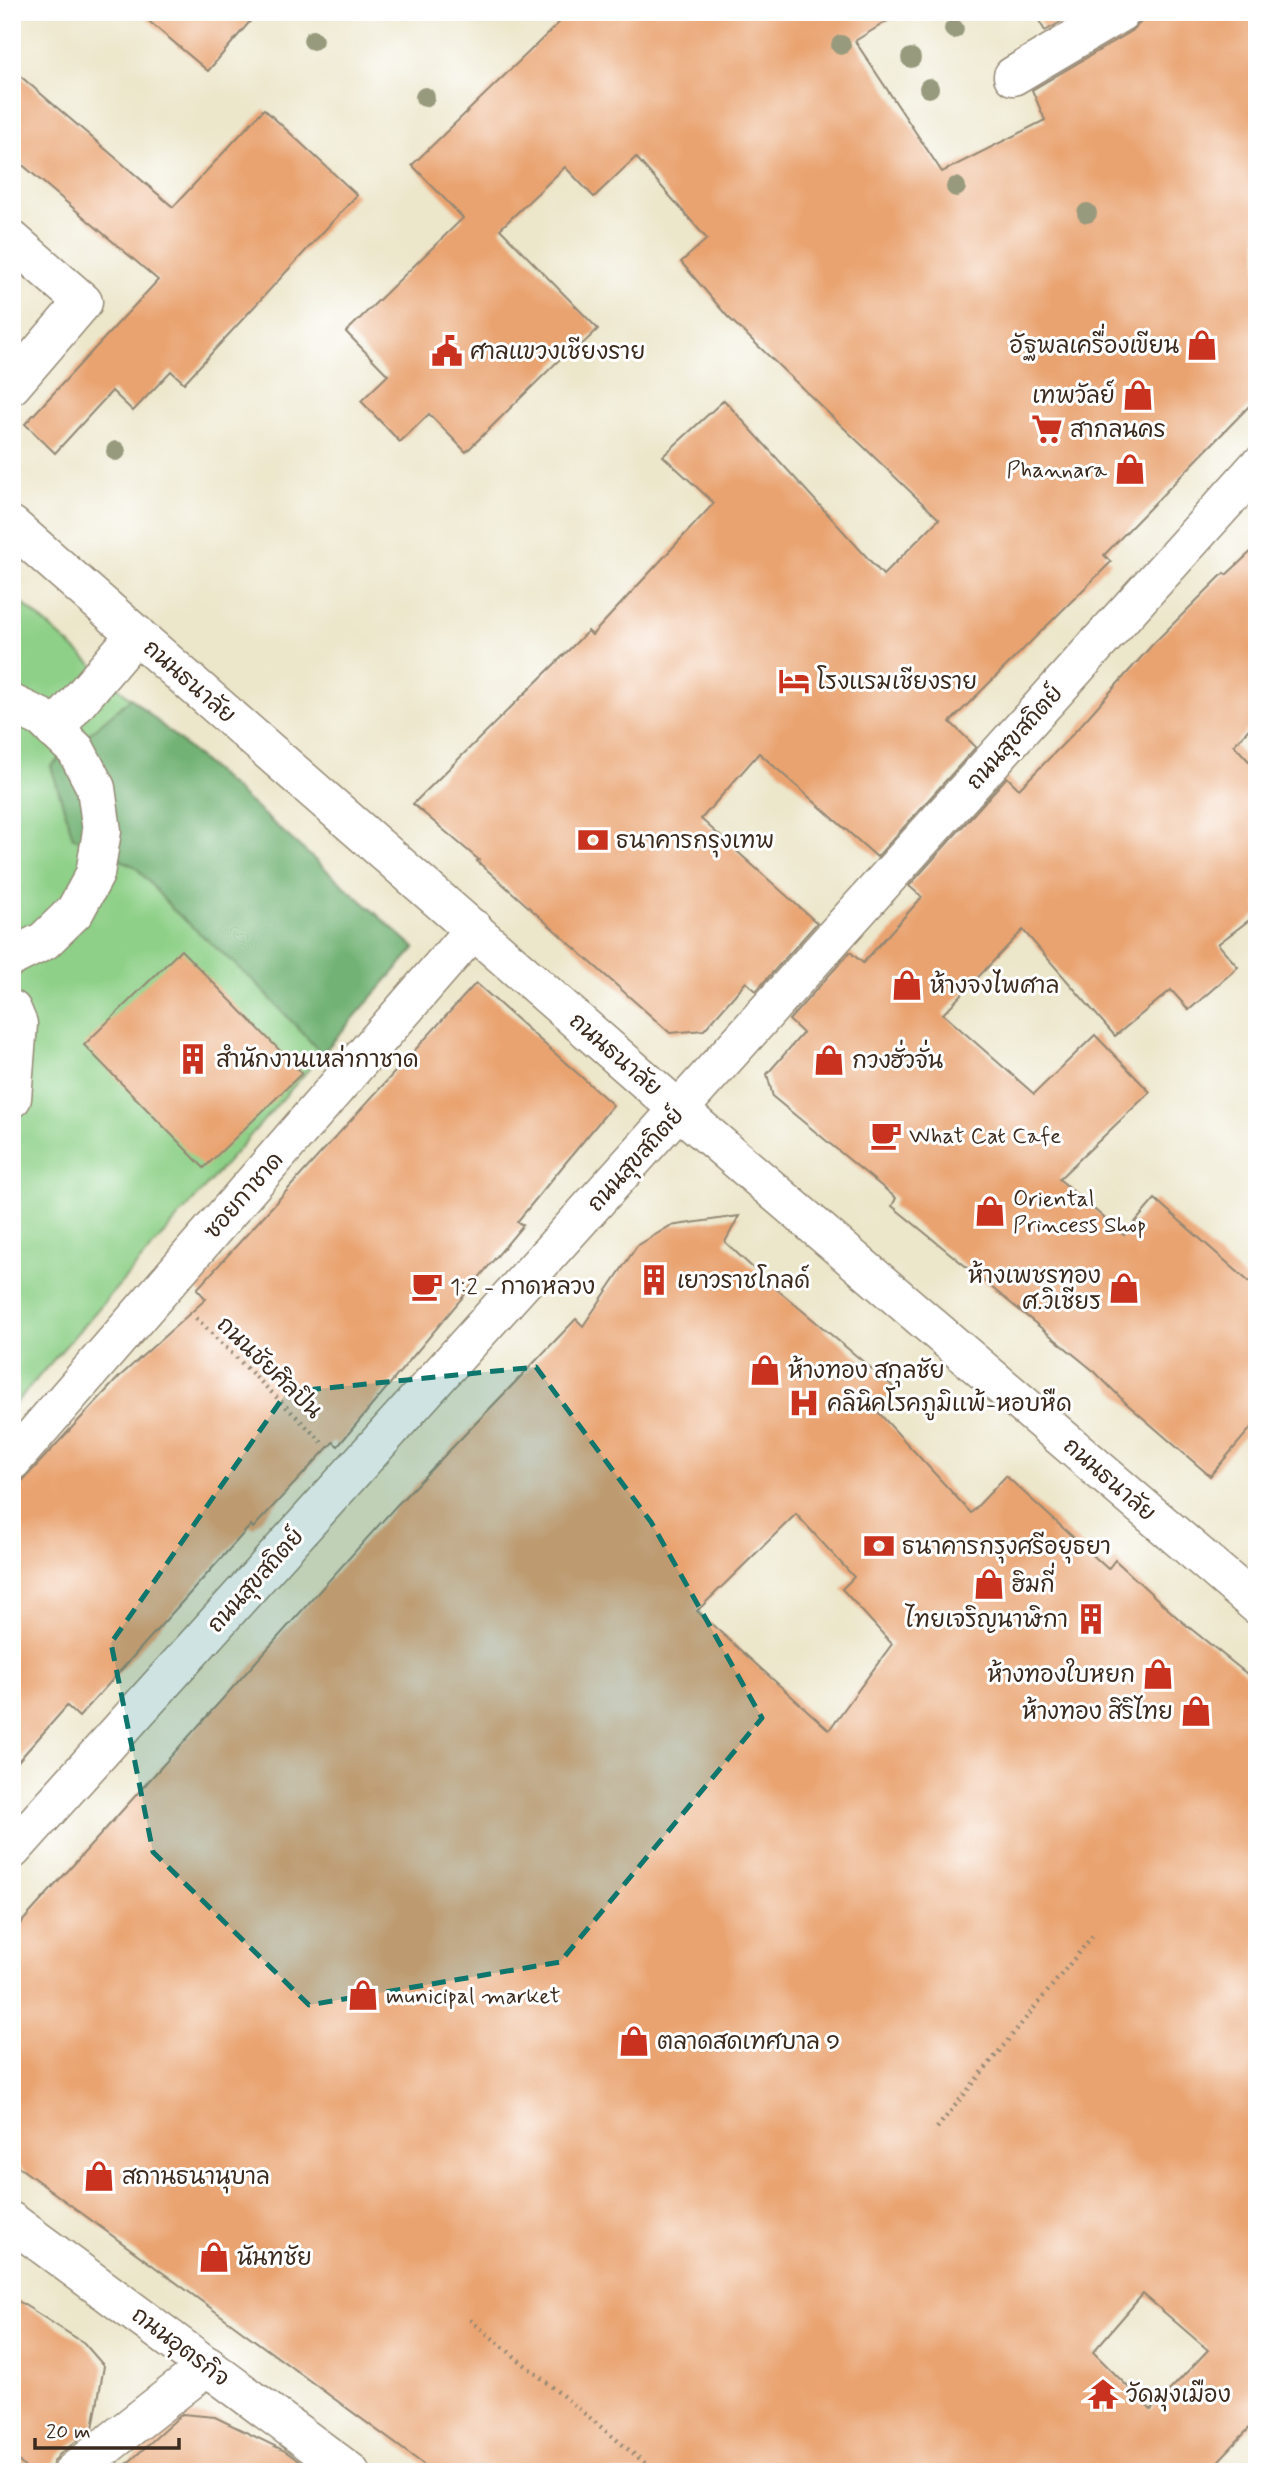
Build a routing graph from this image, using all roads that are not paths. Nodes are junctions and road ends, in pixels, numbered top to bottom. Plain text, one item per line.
1 (1121, 12) edge
2 (1013, 76) dead end
3 (12, 240) edge
4 (12, 386) edge
5 (1257, 467) edge
6 (12, 526) edge
7 (136, 634) junction
8 (12, 704) edge
9 (54, 730) junction
10 (474, 929) junction
11 (12, 957) edge
12 (12, 1010) edge
13 (12, 1098) edge
14 (679, 1110) junction
15 (12, 1461) edge
16 (1257, 1605) edge
17 (12, 1850) edge
18 (12, 2222) edge
19 (208, 2366) junction
20 (73, 2472) edge
21 (350, 2472) edge

1 - 2 street
3 - 4 street
5 - 14 street, ถนนสุขสถิตย์
6 - 7 street, ถนนธนาลัย
7 - 9 street
7 - 10 street, ถนนธนาลัย
8 - 9 street
9 - 11 street
10 - 14 street, ถนนธนาลัย
10 - 15 street, ซอยกาชาด
12 - 13 street
14 - 16 street, ถนนธนาลัย
14 - 17 street, ถนนสุขสถิตย์
18 - 19 street, ถนนอุตรกิจ
19 - 20 street
19 - 21 street, ถนนอุตรกิจ

